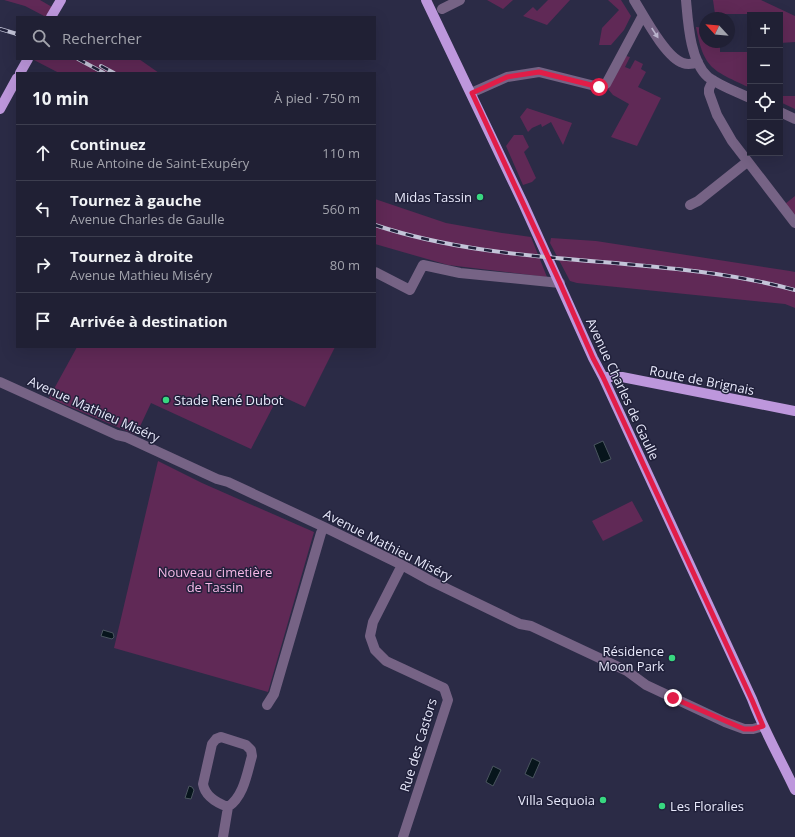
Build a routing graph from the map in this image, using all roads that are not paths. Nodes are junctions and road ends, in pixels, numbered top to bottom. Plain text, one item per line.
1 (61, 0) edge
2 (426, 0) edge
3 (460, 0) edge
4 (634, 0) edge
5 (686, 0) edge
6 (442, 9) dead end
7 (643, 15) junction
8 (52, 16) edge
9 (27, 60) edge
10 (698, 62) junction
11 (21, 72) edge
12 (16, 80) edge
13 (713, 80) junction
14 (472, 93) junction
15 (747, 97) edge
16 (0, 109) edge
17 (783, 113) edge
18 (795, 119) edge
19 (747, 162) junction
20 (690, 205) dead end
21 (795, 223) edge
22 (376, 273) edge
23 (560, 283) junction
24 (603, 377) junction
25 (0, 382) edge
26 (795, 411) edge
27 (324, 527) junction
28 (402, 565) junction
29 (267, 705) dead end
30 (763, 726) junction
31 (795, 790) edge
32 (228, 807) junction
33 (223, 837) edge
34 (403, 837) edge

1 - 8 main road
2 - 14 main road, Avenue Charles de Gaulle
3 - 6 street
4 - 7 street
5 - 10 street
7 -> 10 street
7 - 14 street
9 - 11 main road
10 - 13 street
12 - 16 main road
13 - 15 street
13 - 19 street
14 - 23 main road, Avenue Charles de Gaulle
17 - 18 street
19 - 20 street
19 - 21 street
22 - 23 street
23 - 24 main road, Avenue Charles de Gaulle
24 - 26 main road, Route de Brignais
24 - 30 main road, Avenue Charles de Gaulle
25 - 27 street, Avenue Mathieu Miséry
27 - 28 street, Avenue Mathieu Miséry
27 - 29 street
28 - 30 street, Avenue Mathieu Miséry
28 - 34 street, Rue des Castors
30 - 31 main road, Avenue Charles de Gaulle
32 - 32 street
32 - 33 street

